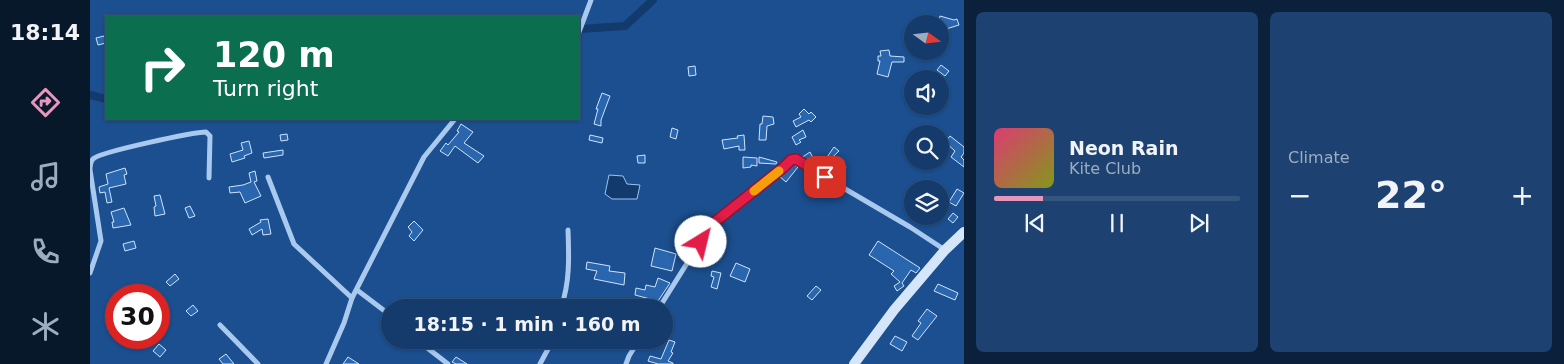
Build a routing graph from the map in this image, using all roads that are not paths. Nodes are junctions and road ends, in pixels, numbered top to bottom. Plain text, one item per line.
1 (591, 0) edge
2 (580, 29) edge
3 (454, 120) edge
4 (268, 177) dead end
5 (210, 178) dead end
6 (568, 230) dead end
7 (964, 232) edge
8 (945, 250) junction
9 (90, 273) edge
10 (356, 290) junction
11 (352, 298) junction
12 (564, 299) edge
13 (665, 299) edge
14 (381, 308) edge
15 (220, 325) dead end
16 (429, 349) edge
17 (548, 349) edge
18 (633, 349) edge
19 (258, 364) edge
20 (326, 364) edge
21 (448, 364) edge
22 (540, 364) edge
23 (626, 364) edge
24 (854, 364) edge

1 - 2 street
3 - 10 street
4 - 11 street
5 - 9 street
6 - 12 street
7 - 8 main road
8 - 13 street
8 - 24 main road
10 - 11 street
10 - 14 street
11 - 20 street
15 - 19 street
16 - 21 street
17 - 22 street
18 - 23 street

